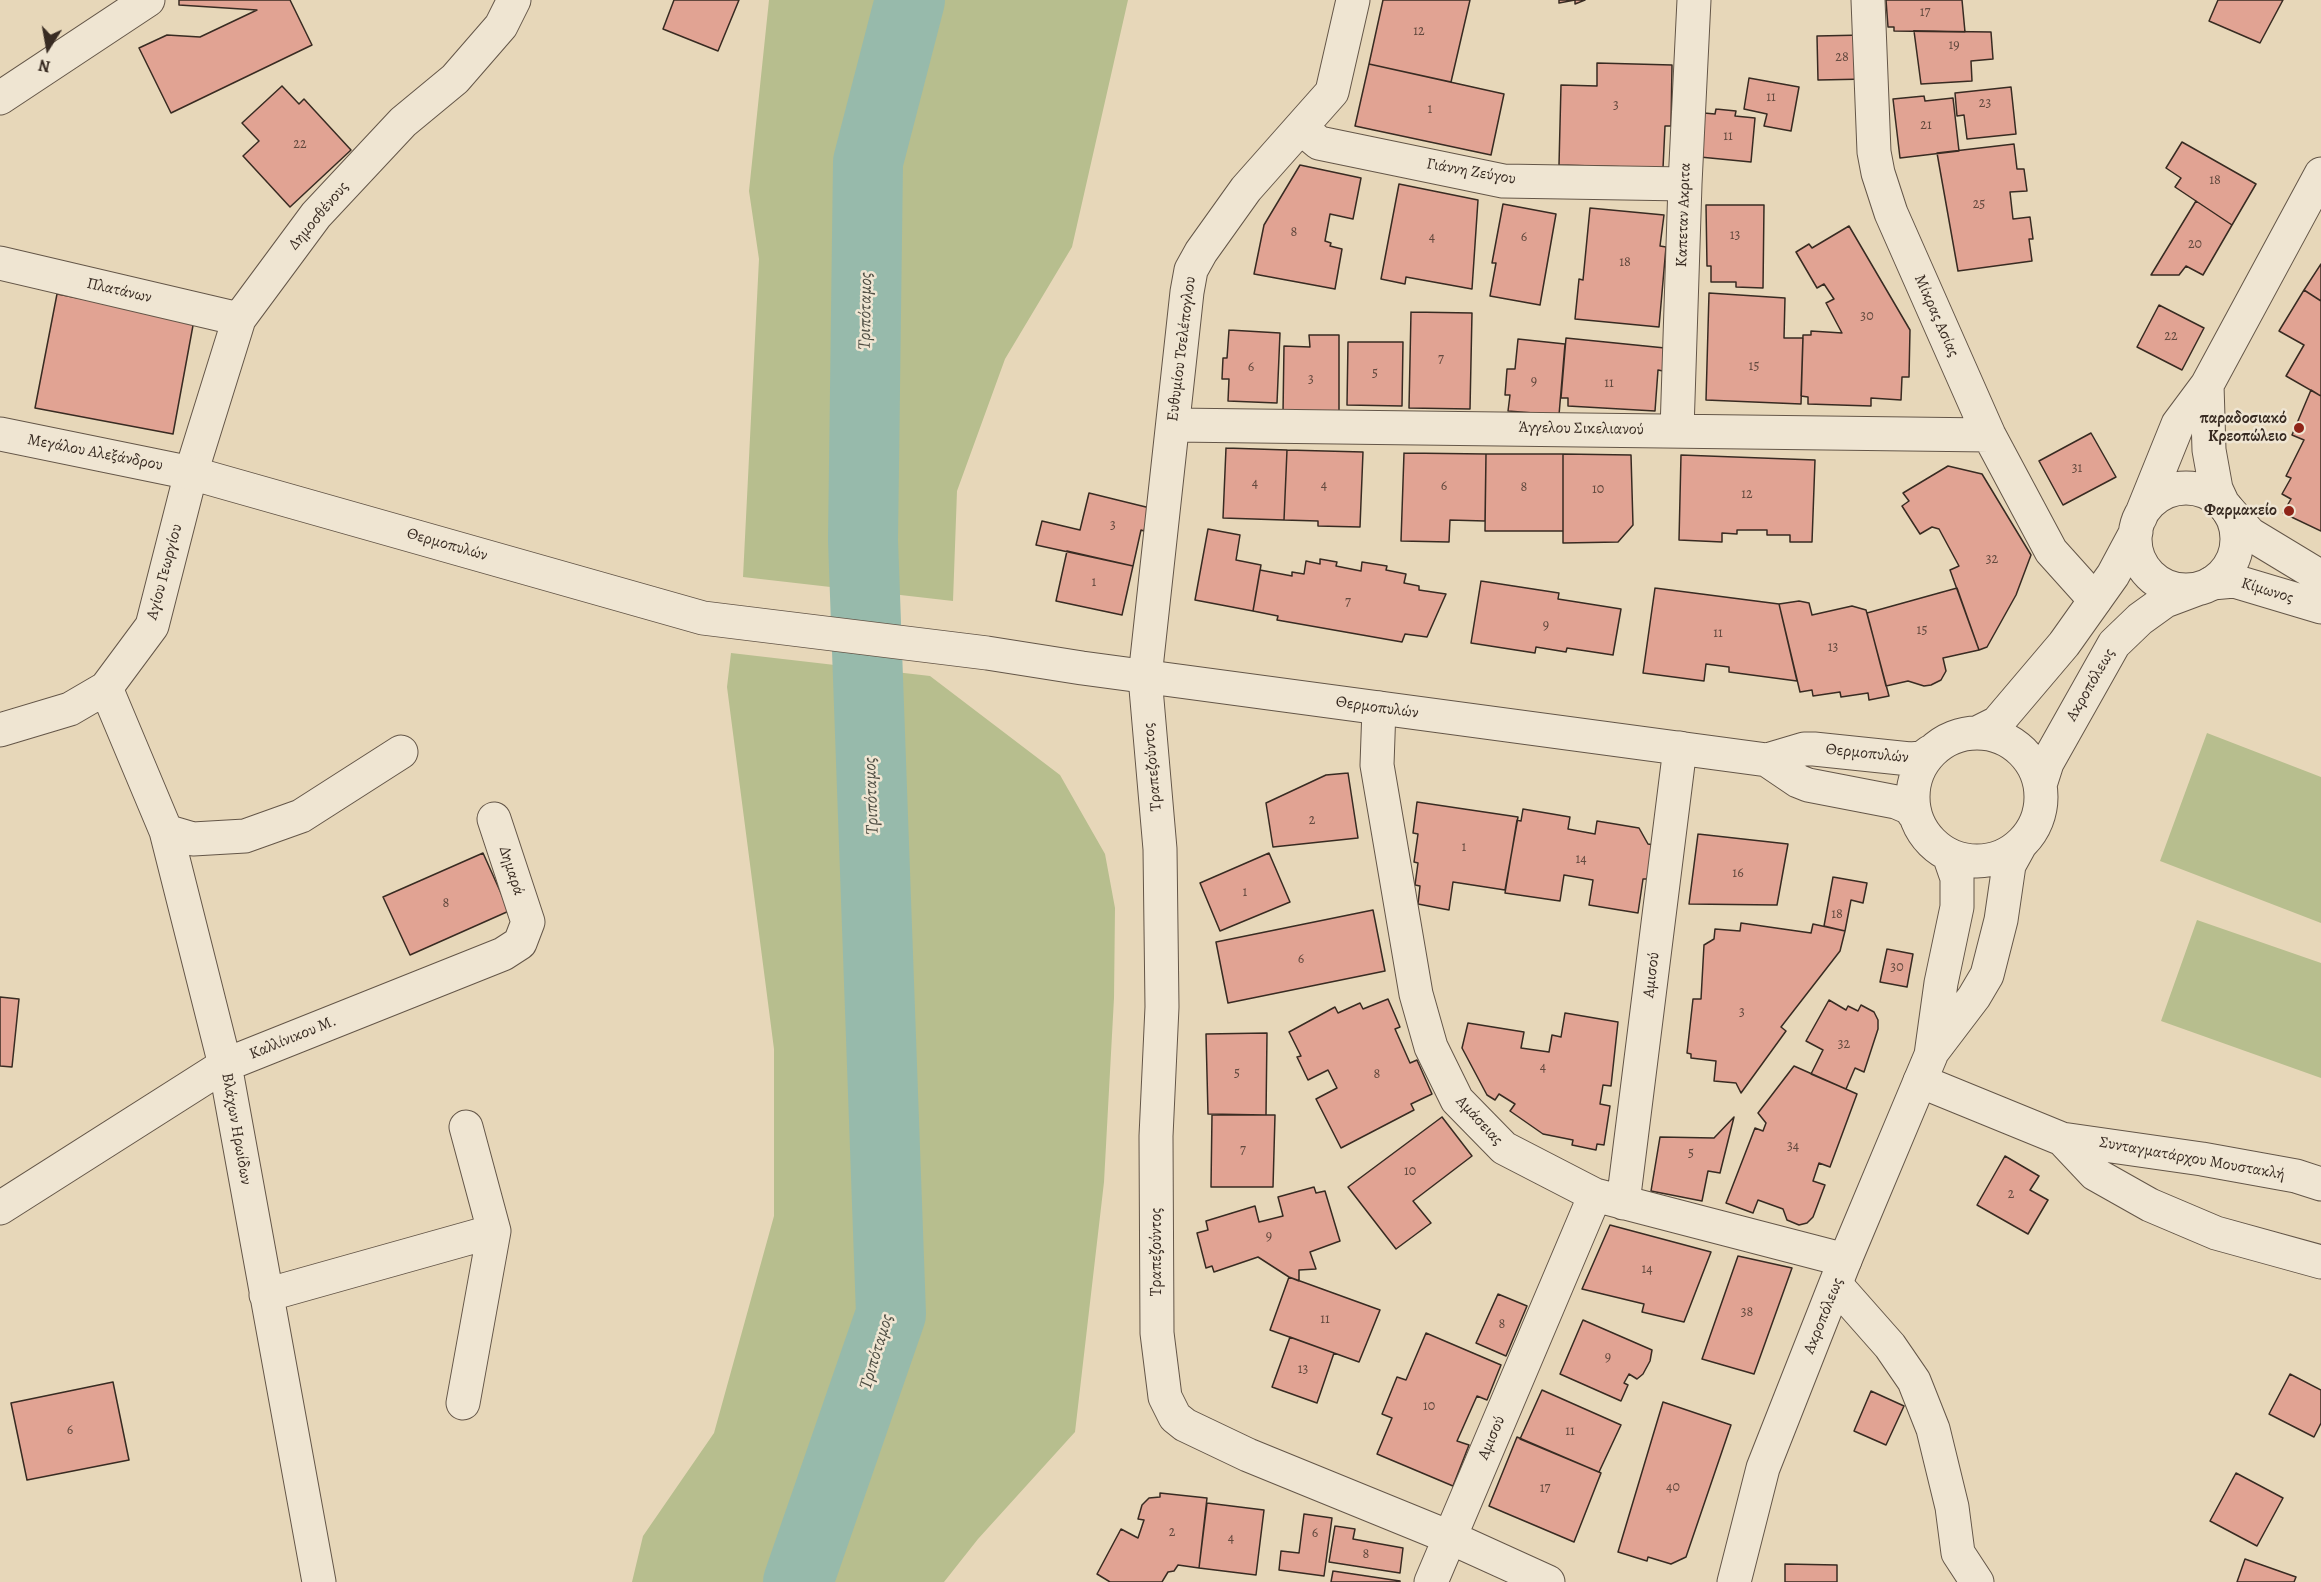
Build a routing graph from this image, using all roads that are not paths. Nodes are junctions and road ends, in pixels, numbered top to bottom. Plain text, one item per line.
1 (148, 0) edge
2 (514, 0) edge
3 (1353, 0) edge
4 (1694, 0) edge
5 (1868, 0) edge
6 (0, 98) edge
7 (1301, 128) junction
8 (2320, 180) edge
9 (1685, 184) junction
10 (0, 263) edge
11 (238, 319) junction
12 (2207, 386) junction
13 (1173, 425) junction
14 (1677, 430) junction
15 (0, 434) edge
16 (1989, 435) junction
17 (191, 472) junction
18 (2226, 507) junction
19 (2138, 525) junction
20 (2321, 577) edge
21 (2205, 586) junction
22 (2095, 600) junction
23 (2321, 607) edge
24 (1145, 677) junction
25 (106, 688) junction
26 (1379, 708) junction
27 (0, 730) edge
28 (1979, 732) junction
29 (1680, 748) junction
30 (401, 752) dead end
31 (1930, 752) junction
32 (1767, 760) junction
33 (2040, 784) junction
34 (1914, 814) junction
35 (495, 819) dead end
36 (166, 831) junction
37 (2020, 845) junction
38 (1950, 855) junction
39 (528, 922) joint
40 (225, 1065) junction
41 (1925, 1068) junction
42 (466, 1127) dead end
43 (2062, 1139) junction
44 (2321, 1184) edge
45 (1609, 1199) junction
46 (0, 1208) edge
47 (494, 1231) junction
48 (2321, 1262) edge
49 (1841, 1273) junction
50 (266, 1295) junction
51 (463, 1403) dead end
52 (1449, 1537) junction
53 (319, 1582) edge
54 (1431, 1582) edge
55 (1548, 1582) edge
56 (1734, 1582) edge
57 (1977, 1582) edge

1 - 6 street
2 - 11 street, Δημοσθένους
3 - 7 street, Ευθυμίου Τσελέπογλου
4 - 9 street, Καπεταν Ακριτα
5 - 16 street, Μίκρας Ασίας
7 - 9 street, Γιάννη Ζεύγου
7 - 13 street, Ευθυμίου Τσελέπογλου
8 - 12 street
9 - 14 street, Καπεταν Ακριτα
10 - 11 street, Πλατάνων
11 - 17 street, Δημοσθένους
12 - 18 street, Ακροπόλεως
12 - 19 street
13 - 14 street, Άγγελου Σικελιανού
13 - 24 street, Ευθυμίου Τσελέπογλου
14 - 16 street, Άγγελου Σικελιανού
15 - 17 street, Μεγάλου Αλεξάνδρου
16 - 22 street, Μίκρας Ασίας
17 - 24 street, Θερμοπυλών
17 - 25 street, Αγίου Γεωργίου
18 - 19 street
18 - 20 street, Κίμωνος
18 - 21 street, Ακροπόλεως
19 - 21 street
19 - 22 street
21 - 23 street, Κίμωνος
21 - 33 street, Ακροπόλεως
22 - 28 street
24 - 26 street, Θερμοπυλών
24 - 52 street, Τραπεζούντος
25 - 27 street, Αγίου Γεωργίου
25 - 36 street, Βλάχων Ηρωίδων
26 - 29 street, Θερμοπυλών
26 - 45 street, Αμάσειας
28 - 31 street
28 - 33 street
29 - 32 street, Θερμοπυλών
29 - 45 street, Αμισού
30 - 36 street
31 - 32 street, Θερμοπυλών
31 - 34 street
32 - 34 street, Θερμοπυλών
33 - 37 street
34 - 38 street
35 - 39 street, Δημαρά
36 - 40 street, Βλάχων Ηρωίδων
37 - 38 street
37 - 41 street, Ακροπόλεως
38 - 41 street, Ακροπόλεως
39 - 40 street, Καλλίνικου Μ.
40 - 46 street, Καλλίνικου Μ.
40 - 50 street, Βλάχων Ηρωίδων
41 - 43 street
41 - 49 street, Ακροπόλεως
42 - 47 street
43 - 44 street, Συνταγματάρχου Μουστακλή
43 - 48 street
45 - 49 street, Αμάσειας
45 - 52 street, Αμισού
47 - 50 street
47 - 51 street
49 - 56 street, Ακροπόλεως
49 - 57 street
50 - 53 street, Βλάχων Ηρωίδων
52 - 54 street, Αμισού
52 - 55 street, Τραπεζούντος

